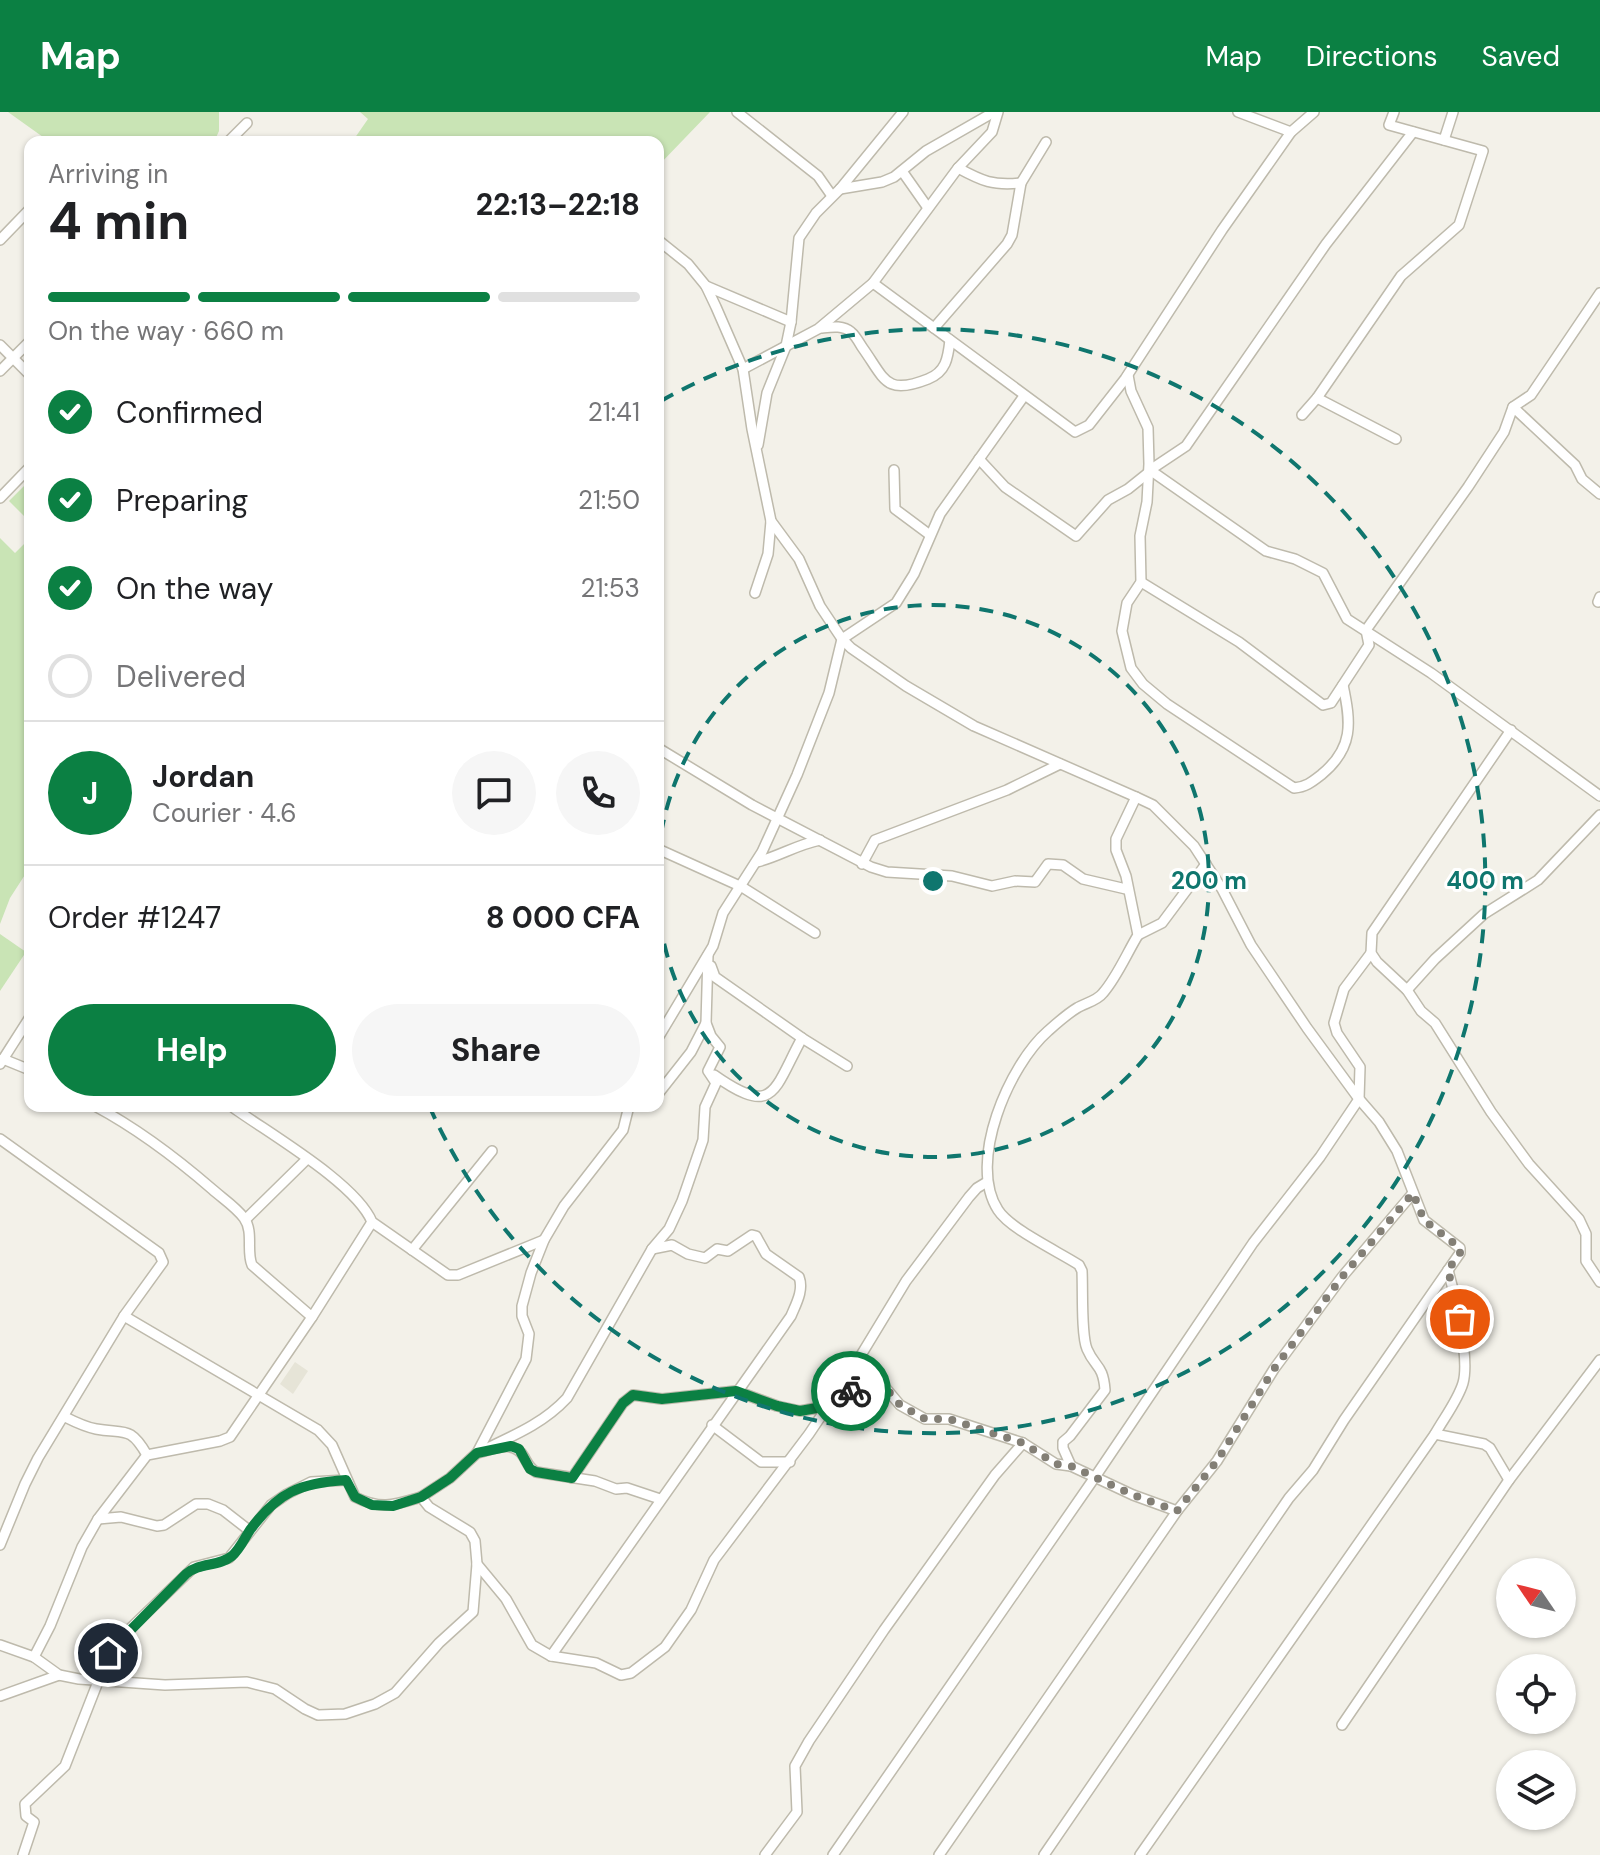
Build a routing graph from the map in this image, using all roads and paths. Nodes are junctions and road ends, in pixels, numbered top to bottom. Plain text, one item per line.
1 (737, 112) edge
2 (903, 112) edge
3 (996, 112) edge
4 (1238, 112) edge
5 (1314, 112) edge
6 (1394, 112) edge
7 (1453, 112) edge
8 (247, 123) dead end
9 (1291, 132) junction
10 (1413, 132) junction
11 (234, 136) edge
12 (1444, 140) junction
13 (1046, 142) dead end
14 (958, 168) junction
15 (902, 171) junction
16 (1021, 183) junction
17 (836, 193) junction
18 (928, 208) junction
19 (24, 215) edge
20 (0, 240) edge
21 (664, 245) edge
22 (873, 283) junction
23 (706, 286) junction
24 (1600, 293) edge
25 (791, 322) junction
26 (934, 328) junction
27 (818, 329) junction
28 (950, 340) junction
29 (0, 345) edge
30 (786, 346) junction
31 (24, 347) edge
32 (13, 358) junction
33 (24, 369) edge
34 (743, 369) junction
35 (0, 371) edge
36 (1128, 375) junction
37 (1024, 396) junction
38 (1317, 398) junction
39 (1513, 407) junction
40 (1302, 415) dead end
41 (1396, 439) dead end
42 (757, 452) junction
43 (979, 459) junction
44 (894, 470) dead end
45 (24, 473) edge
46 (1148, 473) junction
47 (1600, 494) edge
48 (0, 498) edge
49 (771, 521) junction
50 (930, 535) junction
51 (1141, 582) junction
52 (755, 593) dead end
53 (1366, 630) junction
54 (842, 639) junction
55 (1343, 684) junction
56 (1511, 730) junction
57 (664, 752) edge
58 (1060, 764) junction
59 (1600, 796) edge
60 (1136, 797) junction
61 (1600, 815) edge
62 (776, 819) junction
63 (820, 840) junction
64 (664, 852) edge
65 (757, 862) junction
66 (862, 864) junction
67 (1206, 864) junction
68 (742, 887) junction
69 (1126, 889) junction
70 (815, 933) dead end
71 (1138, 935) junction
72 (1371, 953) junction
73 (708, 955) junction
74 (1407, 990) junction
75 (706, 1023) junction
76 (24, 1027) edge
77 (664, 1028) edge
78 (802, 1038) junction
79 (2, 1062) edge
80 (847, 1066) dead end
81 (24, 1068) edge
82 (708, 1071) junction
83 (664, 1086) edge
84 (1359, 1099) junction
85 (107, 1112) edge
86 (239, 1112) edge
87 (628, 1112) edge
88 (0, 1139) edge
89 (492, 1151) dead end
90 (306, 1160) junction
91 (987, 1182) junction
92 (1413, 1193) junction
93 (246, 1219) junction
94 (372, 1222) junction
95 (544, 1240) junction
96 (652, 1249) junction
97 (412, 1250) junction
98 (1448, 1270) junction
99 (1600, 1282) edge
100 (124, 1316) junction
101 (312, 1317) junction
102 (1600, 1360) edge
103 (736, 1391) junction
104 (259, 1395) junction
105 (830, 1402) junction
106 (65, 1417) junction
107 (712, 1425) junction
108 (1435, 1434) junction
109 (1023, 1443) junction
110 (477, 1453) junction
111 (147, 1455) junction
112 (790, 1462) junction
113 (1071, 1466) junction
114 (1095, 1477) junction
115 (572, 1478) junction
116 (346, 1480) junction
117 (1509, 1480) junction
118 (421, 1497) junction
119 (660, 1499) junction
120 (1177, 1511) junction
121 (98, 1519) junction
122 (250, 1531) junction
123 (0, 1545) edge
124 (477, 1564) junction
125 (0, 1645) edge
126 (551, 1656) junction
127 (34, 1657) junction
128 (59, 1675) junction
129 (99, 1681) junction
130 (0, 1696) edge
131 (1342, 1725) dead end
132 (23, 1855) edge
133 (765, 1855) edge
134 (833, 1855) edge
135 (939, 1855) edge
136 (1044, 1855) edge
137 (1140, 1855) edge

1 - 17 street
2 - 17 street
3 - 14 street
3 - 15 street
4 - 9 street
5 - 9 street
6 - 10 street
7 - 12 street
8 - 11 street
9 - 36 street
10 - 12 street
10 - 53 street
12 - 38 street
13 - 16 street
14 - 16 street
14 - 18 street
15 - 17 street
15 - 18 street
16 - 26 street
17 - 25 street
18 - 22 street
19 - 20 street
21 - 23 street
22 - 26 street
22 - 27 street
23 - 25 street
23 - 34 street
24 - 39 street
25 - 30 street
26 - 28 street
27 - 28 street
27 - 30 street
28 - 37 street
29 - 32 street
30 - 34 street
30 - 42 street
31 - 32 street
32 - 33 street
32 - 35 street
34 - 42 street
36 - 37 street
36 - 46 street
37 - 43 street
38 - 40 street
38 - 41 street
39 - 47 street
39 - 53 street
42 - 49 street
43 - 46 street
43 - 50 street
44 - 50 street
45 - 48 street
46 - 51 street
49 - 52 street
49 - 54 street
50 - 54 street
51 - 55 street
51 - 55 street
53 - 55 street
53 - 56 street
54 - 58 street
54 - 62 street
56 - 59 street
56 - 72 street
57 - 62 street
58 - 60 street
58 - 66 street
60 - 67 street
60 - 69 street
61 - 74 street
62 - 63 street
62 - 65 street
63 - 65 street
63 - 66 street
64 - 68 street
65 - 68 street
66 - 69 street
67 - 71 street
67 - 84 street
68 - 70 street
68 - 73 street
69 - 71 street
71 - 91 street
72 - 74 street
72 - 84 street
73 - 75 street
73 - 77 street
73 - 78 street
74 - 99 street
75 - 82 street
75 - 83 street
76 - 79 street
78 - 80 street
78 - 82 street
79 - 81 street
82 - 96 street
84 - 92 street
84 - 114 street
85 - 93 street
86 - 90 street
87 - 95 street
88 - 100 street
89 - 97 street
90 - 93 street
90 - 94 street
91 - 105 street
91 - 113 street
92 - 98 street
92 - 120 street
93 - 101 street
94 - 97 street
94 - 101 street
95 - 97 street
95 - 110 street
96 - 103 street
96 - 110 street
98 - 108 street
98 - 136 street
100 - 104 street
100 - 106 street
101 - 104 street
102 - 117 street
103 - 105 street
103 - 107 street
103 - 115 street
104 - 111 street
104 - 116 street
105 - 109 street
105 - 112 street
106 - 111 street
106 - 123 street
107 - 112 street
107 - 119 street
108 - 117 street
108 - 137 street
109 - 113 street
109 - 133 street
110 - 115 street
110 - 118 street
111 - 121 street
112 - 126 street
113 - 114 street
114 - 120 street
114 - 134 street
115 - 119 street
116 - 118 street
116 - 122 street
117 - 131 street
118 - 124 street
119 - 126 street
120 - 135 street
121 - 122 street
121 - 127 street
122 - 129 street
124 - 126 street
124 - 129 street
125 - 127 street
127 - 128 street
128 - 129 street
128 - 130 street
129 - 132 street

